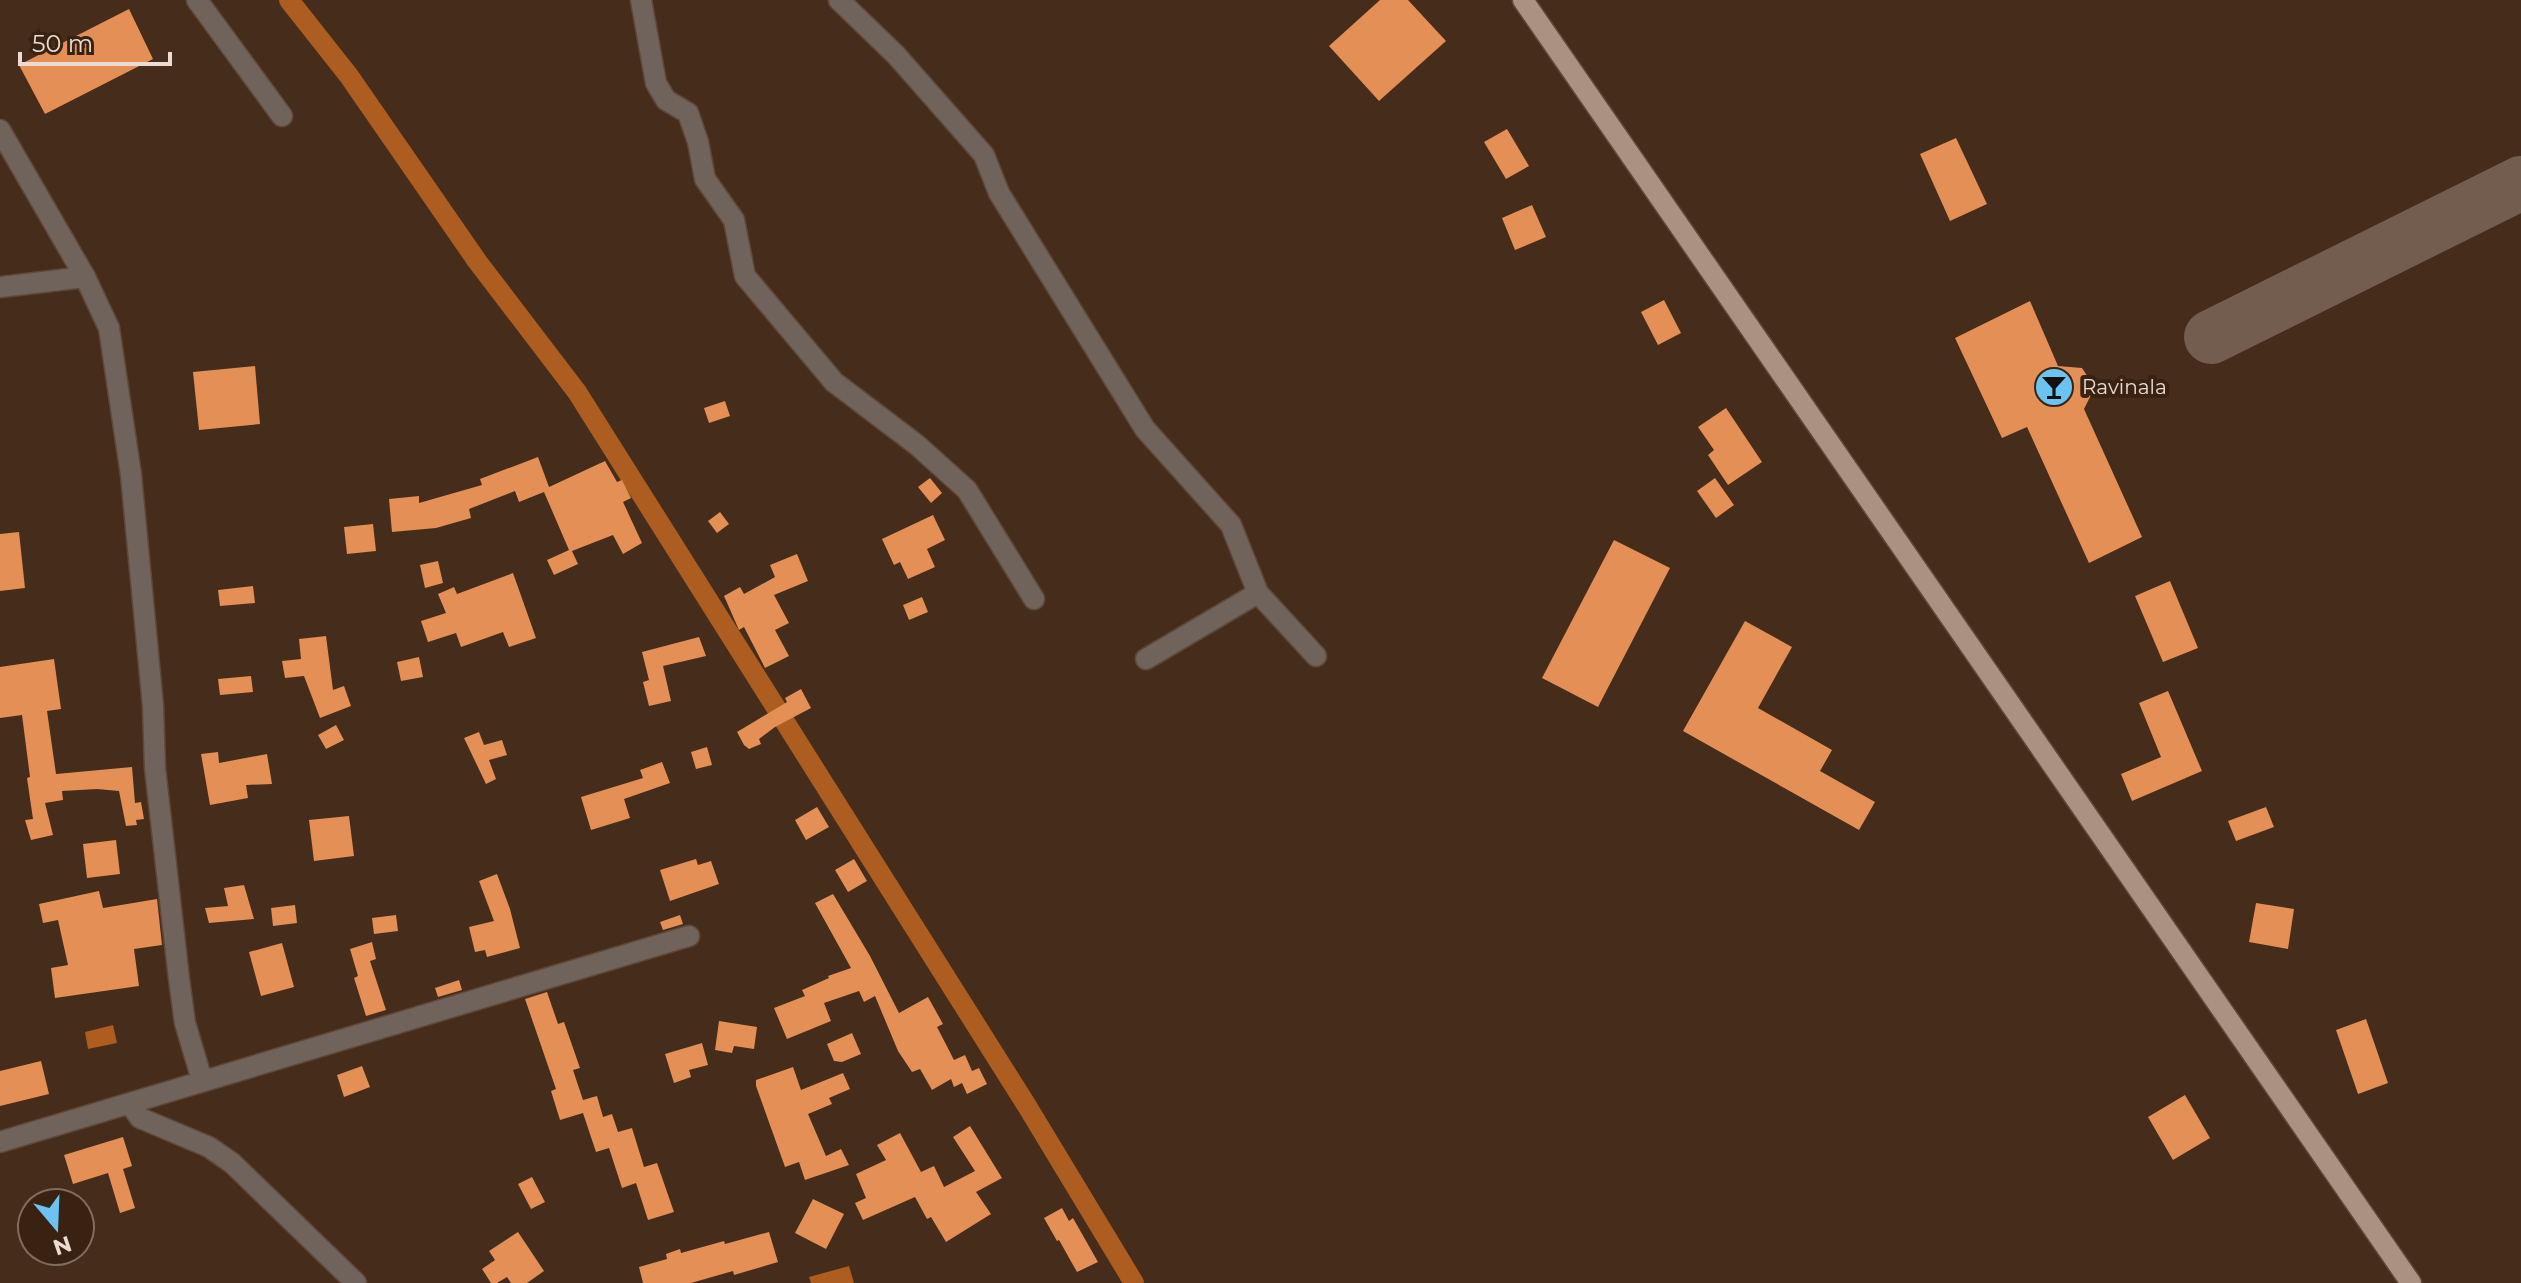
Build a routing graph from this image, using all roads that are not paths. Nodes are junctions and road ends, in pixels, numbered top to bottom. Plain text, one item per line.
1 (197, 0) edge
2 (641, 0) edge
3 (839, 0) edge
4 (1523, 0) edge
5 (282, 116) dead end
6 (0, 130) edge
7 (85, 277) junction
8 (0, 287) edge
9 (1258, 593) junction
10 (1034, 599) dead end
11 (1316, 656) dead end
12 (1146, 659) dead end
13 (689, 936) dead end
14 (202, 1080) junction
15 (130, 1104) junction
16 (0, 1142) edge
17 (356, 1283) edge
18 (2411, 1283) edge

1 - 5 street
2 - 10 street
3 - 9 street
4 - 18 main road
6 - 7 street
7 - 8 street
7 - 14 street
9 - 11 street
9 - 12 street
13 - 14 street
14 - 15 street
15 - 16 street
15 - 17 street

